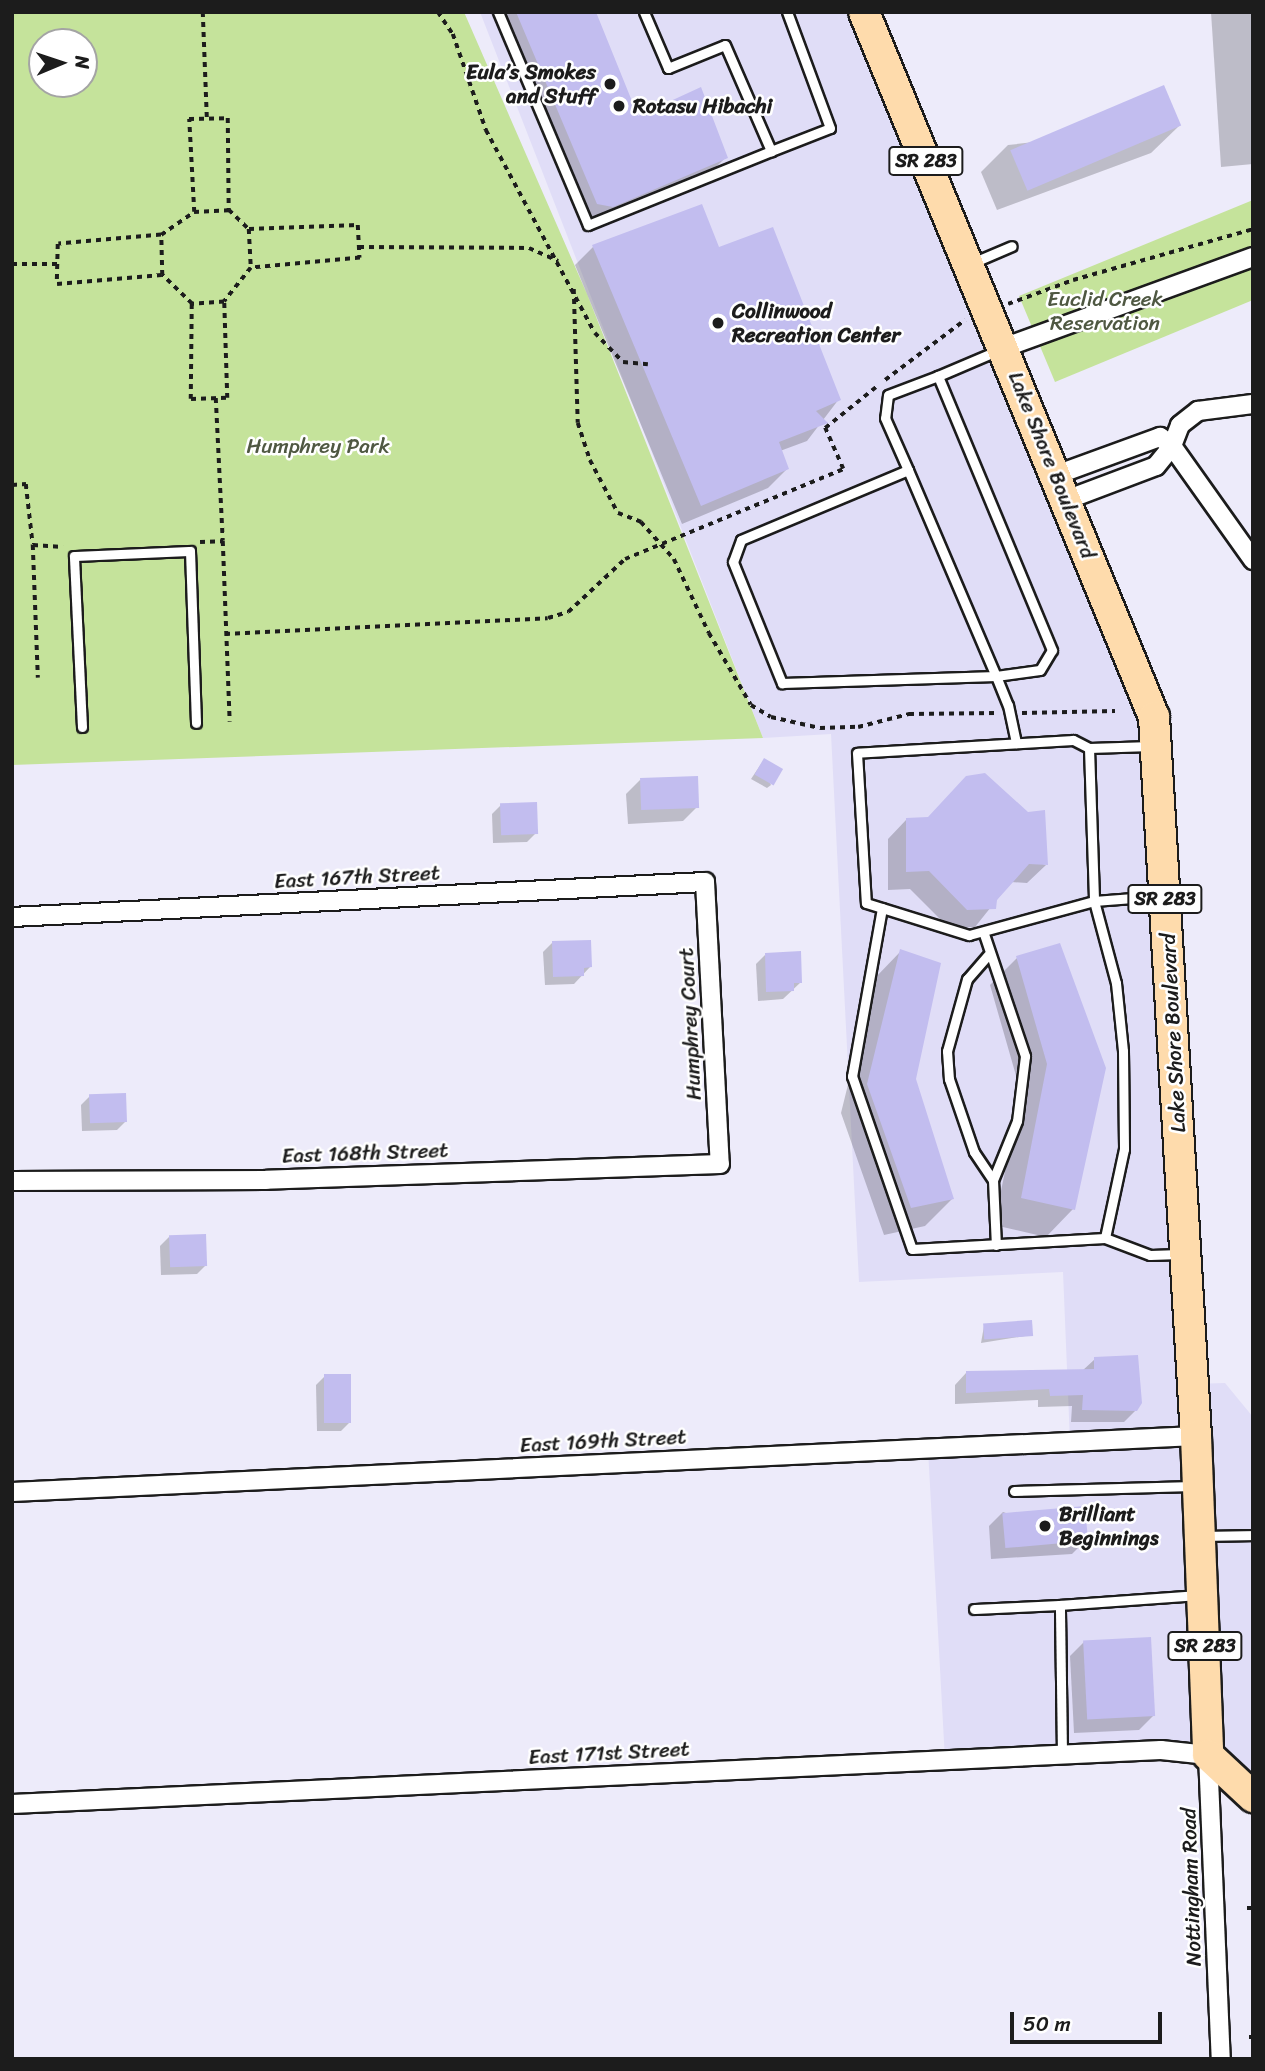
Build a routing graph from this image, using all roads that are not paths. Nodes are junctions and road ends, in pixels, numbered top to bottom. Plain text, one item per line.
1 (498, 12) edge
2 (644, 12) edge
3 (787, 12) edge
4 (864, 12) edge
5 (771, 151) junction
6 (1013, 246) dead end
7 (1253, 257) edge
8 (969, 265) junction
9 (1003, 348) junction
10 (938, 376) junction
11 (1253, 404) edge
12 (1172, 446) junction
13 (908, 470) junction
14 (1061, 487) junction
15 (1253, 560) edge
16 (996, 676) junction
17 (196, 723) dead end
18 (82, 727) dead end
19 (1016, 744) junction
20 (1156, 746) junction
21 (1089, 748) junction
22 (705, 882) joint
23 (1164, 895) junction
24 (1094, 901) junction
25 (882, 908) junction
26 (12, 917) edge
27 (984, 934) junction
28 (988, 955) junction
29 (720, 1164) joint
30 (993, 1180) junction
31 (12, 1181) edge
32 (1105, 1238) junction
33 (996, 1245) junction
34 (1185, 1254) junction
35 (1196, 1436) junction
36 (1198, 1486) junction
37 (1014, 1491) dead end
38 (12, 1492) edge
39 (1253, 1535) edge
40 (1201, 1536) junction
41 (1203, 1594) junction
42 (1060, 1605) junction
43 (974, 1609) dead end
44 (1062, 1754) junction
45 (1208, 1755) junction
46 (1253, 1797) edge
47 (12, 1804) edge
48 (1222, 2059) edge

1 - 5 lane
2 - 5 lane
3 - 5 lane
4 - 8 main road, Lake Shore Boulevard / SR 283
6 - 8 lane
7 - 9 street
8 - 9 main road, Lake Shore Boulevard / SR 283
9 - 10 lane
9 - 14 main road, Lake Shore Boulevard / SR 283
10 - 13 lane
10 - 16 lane
11 - 12 street
12 - 14 street
12 - 14 street
12 - 15 street
13 - 16 lane
13 - 16 lane
14 - 20 main road, Lake Shore Boulevard / SR 283
16 - 19 lane
17 - 18 lane
19 - 21 lane
19 - 25 lane
20 - 21 lane
20 - 23 main road, Lake Shore Boulevard / SR 283
21 - 24 lane
22 - 26 street, East 167th Street
22 - 29 street, Humphrey Court
23 - 24 lane
23 - 34 main road, Lake Shore Boulevard / SR 283
24 - 27 lane
24 - 32 lane
25 - 27 lane
25 - 33 lane
27 - 28 lane
28 - 30 lane
28 - 30 lane
29 - 31 street, East 168th Street
30 - 33 lane
32 - 33 lane
32 - 34 lane
34 - 35 main road, Lake Shore Boulevard / SR 283
35 - 36 main road, Lake Shore Boulevard / SR 283
35 - 38 street, East 169th Street
36 - 37 lane
36 - 40 main road, Lake Shore Boulevard / SR 283
39 - 40 lane
40 - 41 main road, Lake Shore Boulevard / SR 283
41 - 42 lane
41 - 45 main road, Lake Shore Boulevard / SR 283
42 - 43 lane
42 - 44 lane
44 - 45 street, East 171st Street
44 - 47 street, East 171st Street
45 - 46 main road
45 - 48 street, Nottingham Road

